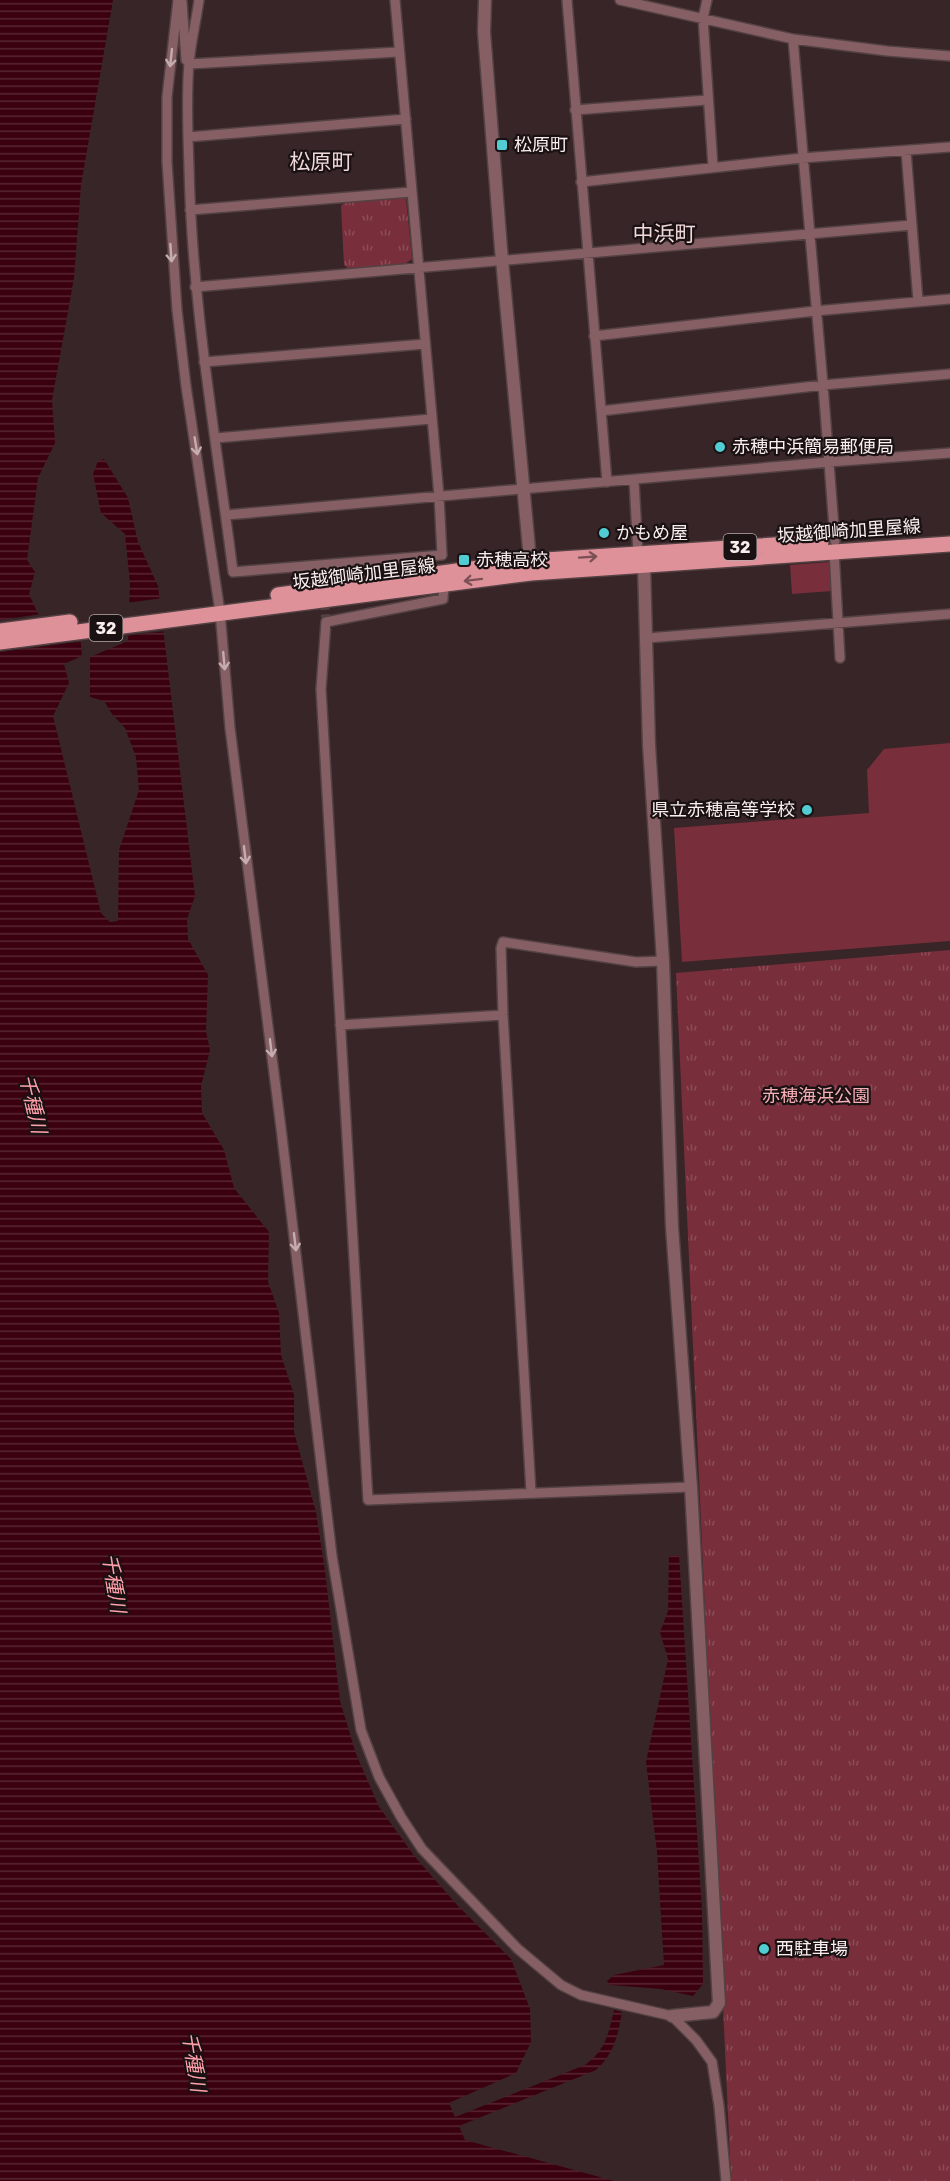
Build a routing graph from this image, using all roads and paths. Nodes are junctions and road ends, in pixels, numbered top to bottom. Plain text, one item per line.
1 (180, 0) edge
2 (199, 0) edge
3 (395, 0) edge
4 (484, 0) edge
5 (567, 0) edge
6 (620, 0) edge
7 (707, 0) edge
8 (703, 18) junction
9 (793, 39) junction
10 (399, 52) junction
11 (950, 56) edge
12 (189, 64) junction
13 (707, 99) junction
14 (575, 110) junction
15 (406, 119) junction
16 (188, 137) junction
17 (950, 147) edge
18 (906, 151) junction
19 (802, 158) junction
20 (713, 167) junction
21 (581, 182) junction
22 (411, 192) junction
23 (190, 210) junction
24 (912, 225) junction
25 (810, 234) junction
26 (588, 254) junction
27 (502, 261) junction
28 (418, 267) junction
29 (195, 287) junction
30 (950, 299) edge
31 (918, 301) junction
32 (815, 310) junction
33 (594, 336) junction
34 (425, 344) junction
35 (204, 362) junction
36 (950, 374) edge
37 (823, 385) junction
38 (601, 411) junction
39 (431, 418) junction
40 (216, 438) junction
41 (950, 453) edge
42 (829, 462) junction
43 (634, 480) junction
44 (607, 482) junction
45 (523, 489) junction
46 (439, 496) junction
47 (226, 515) junction
48 (950, 535) edge
49 (950, 544) edge
50 (834, 546) junction
51 (442, 555) junction
52 (641, 560) junction
53 (530, 567) junction
54 (444, 578) junction
55 (215, 608) junction
56 (950, 614) edge
57 (838, 623) junction
58 (0, 631) edge
59 (646, 638) junction
60 (0, 642) edge
61 (840, 658) dead end
62 (663, 961) junction
63 (503, 1016) junction
64 (340, 1025) junction
65 (691, 1487) junction
66 (531, 1492) junction
67 (672, 2016) junction
68 (726, 2181) edge

1 - 12 street
1 -> 55 street
2 - 12 street
3 - 10 street
4 - 27 street
5 - 14 street
6 - 8 street
7 - 8 street
8 - 9 street
8 - 13 street
9 - 11 street
9 - 19 street
10 - 12 street
10 - 15 street
12 - 16 street
13 - 14 street
13 - 20 street
14 - 21 street
15 - 16 street
15 - 22 street
16 - 23 street
17 - 18 street
18 - 19 street
18 - 24 street
19 - 20 street
19 - 25 street
20 - 21 street
21 - 26 street
22 - 23 street
22 - 28 street
23 - 29 street
24 - 25 street
24 - 31 street
25 - 26 street
25 - 32 street
26 - 27 street
26 - 33 street
27 - 28 street
27 - 45 street
28 - 29 street
28 - 34 street
29 - 35 street
30 - 31 street
31 - 32 street
32 - 33 street
32 - 37 street
33 - 38 street
34 - 35 street
34 - 39 street
35 - 40 street
36 - 37 street
37 - 38 street
37 - 42 street
38 - 44 street
39 - 40 street
39 - 46 street
40 - 47 street
41 - 42 street
42 - 43 street
42 - 50 street
43 - 44 street
43 - 52 street
44 - 45 street
45 - 46 street
45 - 53 street
46 - 47 street
46 - 51 street
47 - 51 street
48 - 50 main road, 坂越御崎加里屋線 / 32
49 - 50 main road, 坂越御崎加里屋線 / 32
50 - 52 main road, 坂越御崎加里屋線 / 32
50 - 57 street
51 - 54 street
52 - 53 main road, 坂越御崎加里屋線 / 32
52 - 59 street
53 - 54 main road, 坂越御崎加里屋線 / 32
54 - 55 main road, 坂越御崎加里屋線 / 32
54 - 64 street
55 - 58 main road, 坂越御崎加里屋線 / 32
55 - 60 main road, 坂越御崎加里屋線 / 32
55 -> 67 street
56 - 57 street
57 - 59 street
57 - 61 street
59 - 62 street
62 - 63 street
62 - 65 street
63 - 64 street
63 - 66 street
64 - 66 street
65 - 66 street
65 - 67 street
67 - 68 street

